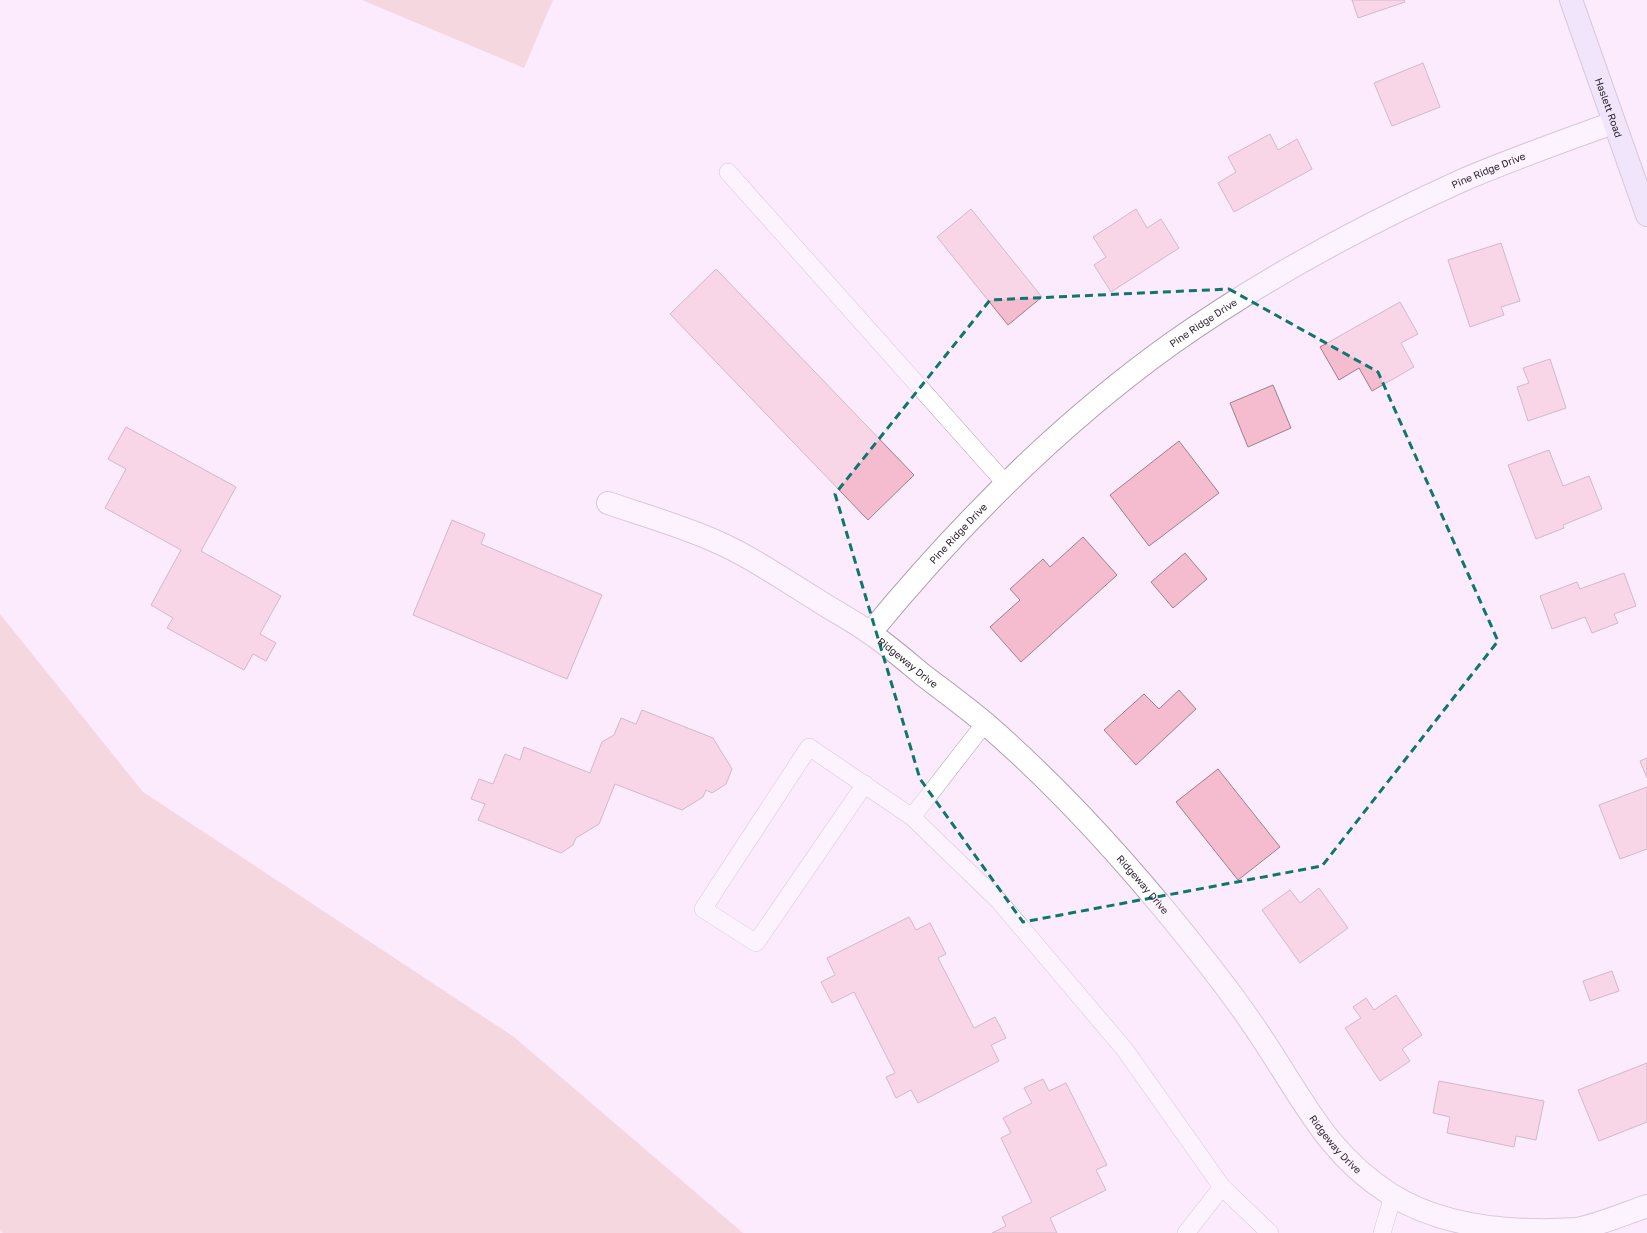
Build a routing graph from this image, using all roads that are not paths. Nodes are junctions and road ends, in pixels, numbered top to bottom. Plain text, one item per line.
1 (1571, 0) edge
2 (1613, 123) junction
3 (728, 172) dead end
4 (1647, 215) edge
5 (1006, 484) junction
6 (608, 503) dead end
7 (870, 633) junction
8 (985, 723) junction
9 (865, 784) junction
10 (912, 817) junction
11 (1222, 1187) junction
12 (1393, 1196) junction
13 (1647, 1206) edge
14 (1186, 1233) edge
15 (1270, 1233) edge
16 (1382, 1233) edge

1 - 2 street, Haslett Road
2 - 4 street, Haslett Road
2 - 5 street, Pine Ridge Drive
3 - 5 lane
5 - 7 street, Pine Ridge Drive
6 - 7 street, Ridgeway Drive
7 - 8 street, Ridgeway Drive
8 - 10 lane
8 - 12 street, Ridgeway Drive
9 - 9 lane
9 - 10 lane
10 - 11 lane
11 - 14 lane
11 - 15 lane
12 - 13 street, Ridgeway Drive
12 - 16 lane

